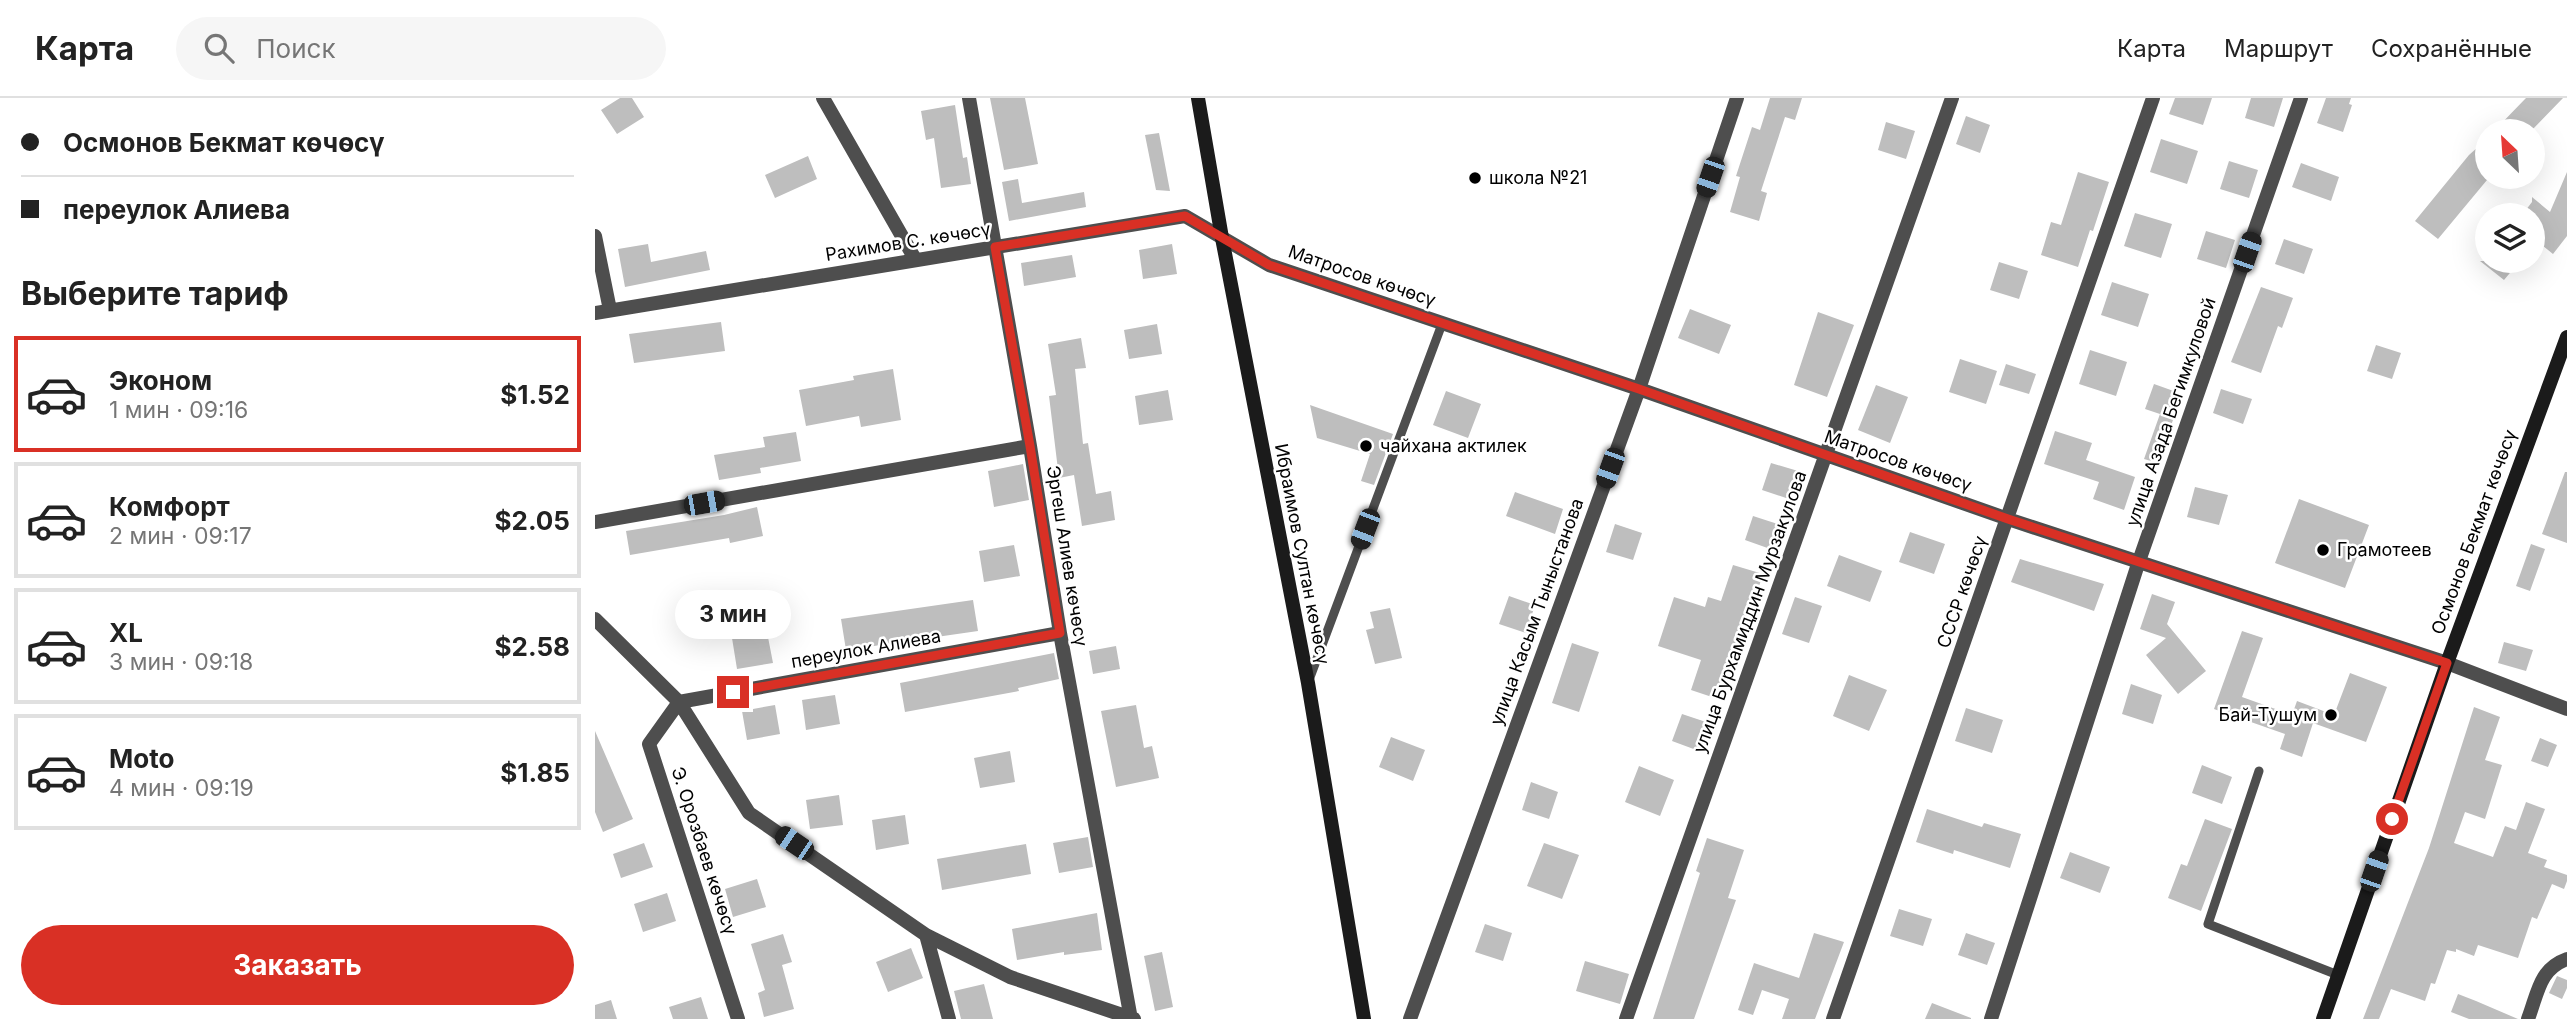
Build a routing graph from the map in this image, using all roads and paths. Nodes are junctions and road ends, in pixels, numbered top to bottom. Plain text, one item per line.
1 (823, 98) edge
2 (969, 98) edge
3 (1198, 98) edge
4 (1737, 98) edge
5 (1952, 98) edge
6 (2153, 98) edge
7 (2301, 98) edge
8 (595, 236) edge
9 (1222, 238) junction
10 (995, 247) junction
11 (915, 259) junction
12 (610, 310) junction
13 (595, 313) edge
14 (1442, 324) junction
15 (2567, 337) edge
16 (1639, 389) junction
17 (1030, 446) junction
18 (1826, 456) junction
19 (2008, 519) junction
20 (595, 523) edge
21 (2139, 561) junction
22 (595, 619) edge
23 (1060, 633) junction
24 (2447, 663) junction
25 (1308, 683) junction
26 (678, 702) junction
27 (2567, 709) edge
28 (2259, 771) dead end
29 (926, 935) junction
30 (2567, 959) edge
31 (2338, 975) junction
32 (738, 1019) edge
33 (949, 1019) edge
34 (1132, 1019) edge
35 (1364, 1019) edge
36 (1410, 1019) edge
37 (1626, 1019) edge
38 (1833, 1019) edge
39 (1991, 1019) edge
40 (2323, 1019) edge
41 (2528, 1019) edge

1 - 11 street
2 - 10 street, Эргеш Алиев көчөсү
3 - 9 main road, Ибраимов Султан көчөсү
4 - 16 street, улица Касым Тыныстанова
5 - 18 street, улица Бурхамиддин Мурзакулова
6 - 19 street, СССР көчөсү
7 - 21 street, улица Азада Бегимкуловой
8 - 12 street
9 - 10 street, Рахимов С. көчөсү
9 - 14 street, Матросов көчөсү
9 - 25 main road, Ибраимов Султан көчөсү
10 - 11 street, Рахимов С. көчөсү
10 - 17 street, Эргеш Алиев көчөсү
11 - 12 street, Рахимов С. көчөсү
12 - 13 street, Рахимов С. көчөсү
14 - 16 street, Матросов көчөсү
14 - 25 lane
15 - 24 main road, Осмонов Бекмат көчөсү
16 - 18 street, Матросов көчөсү
16 - 36 street, улица Касым Тыныстанова
17 - 20 street
17 - 23 street, Эргеш Алиев көчөсү
18 - 19 street, Матросов көчөсү
18 - 37 street, улица Бурхамиддин Мурзакулова
19 - 21 street, Матросов көчөсү
19 - 38 street, СССР көчөсү
21 - 24 street, Матросов көчөсү
21 - 39 street, улица Азада Бегимкуловой
22 - 26 street
23 - 26 street, переулок Алиева
23 - 34 street, Эргеш Алиев көчөсү
24 - 27 street, Матросов көчөсү
24 - 31 main road, Осмонов Бекмат көчөсү
25 - 35 main road, Ибраимов Султан көчөсү
26 - 29 street
26 - 32 street, Э. Орозбаев көчөсү
28 - 31 lane
29 - 33 street
29 - 34 street
30 - 41 street
31 - 40 main road, Осмонов Бекмат көчөсү

